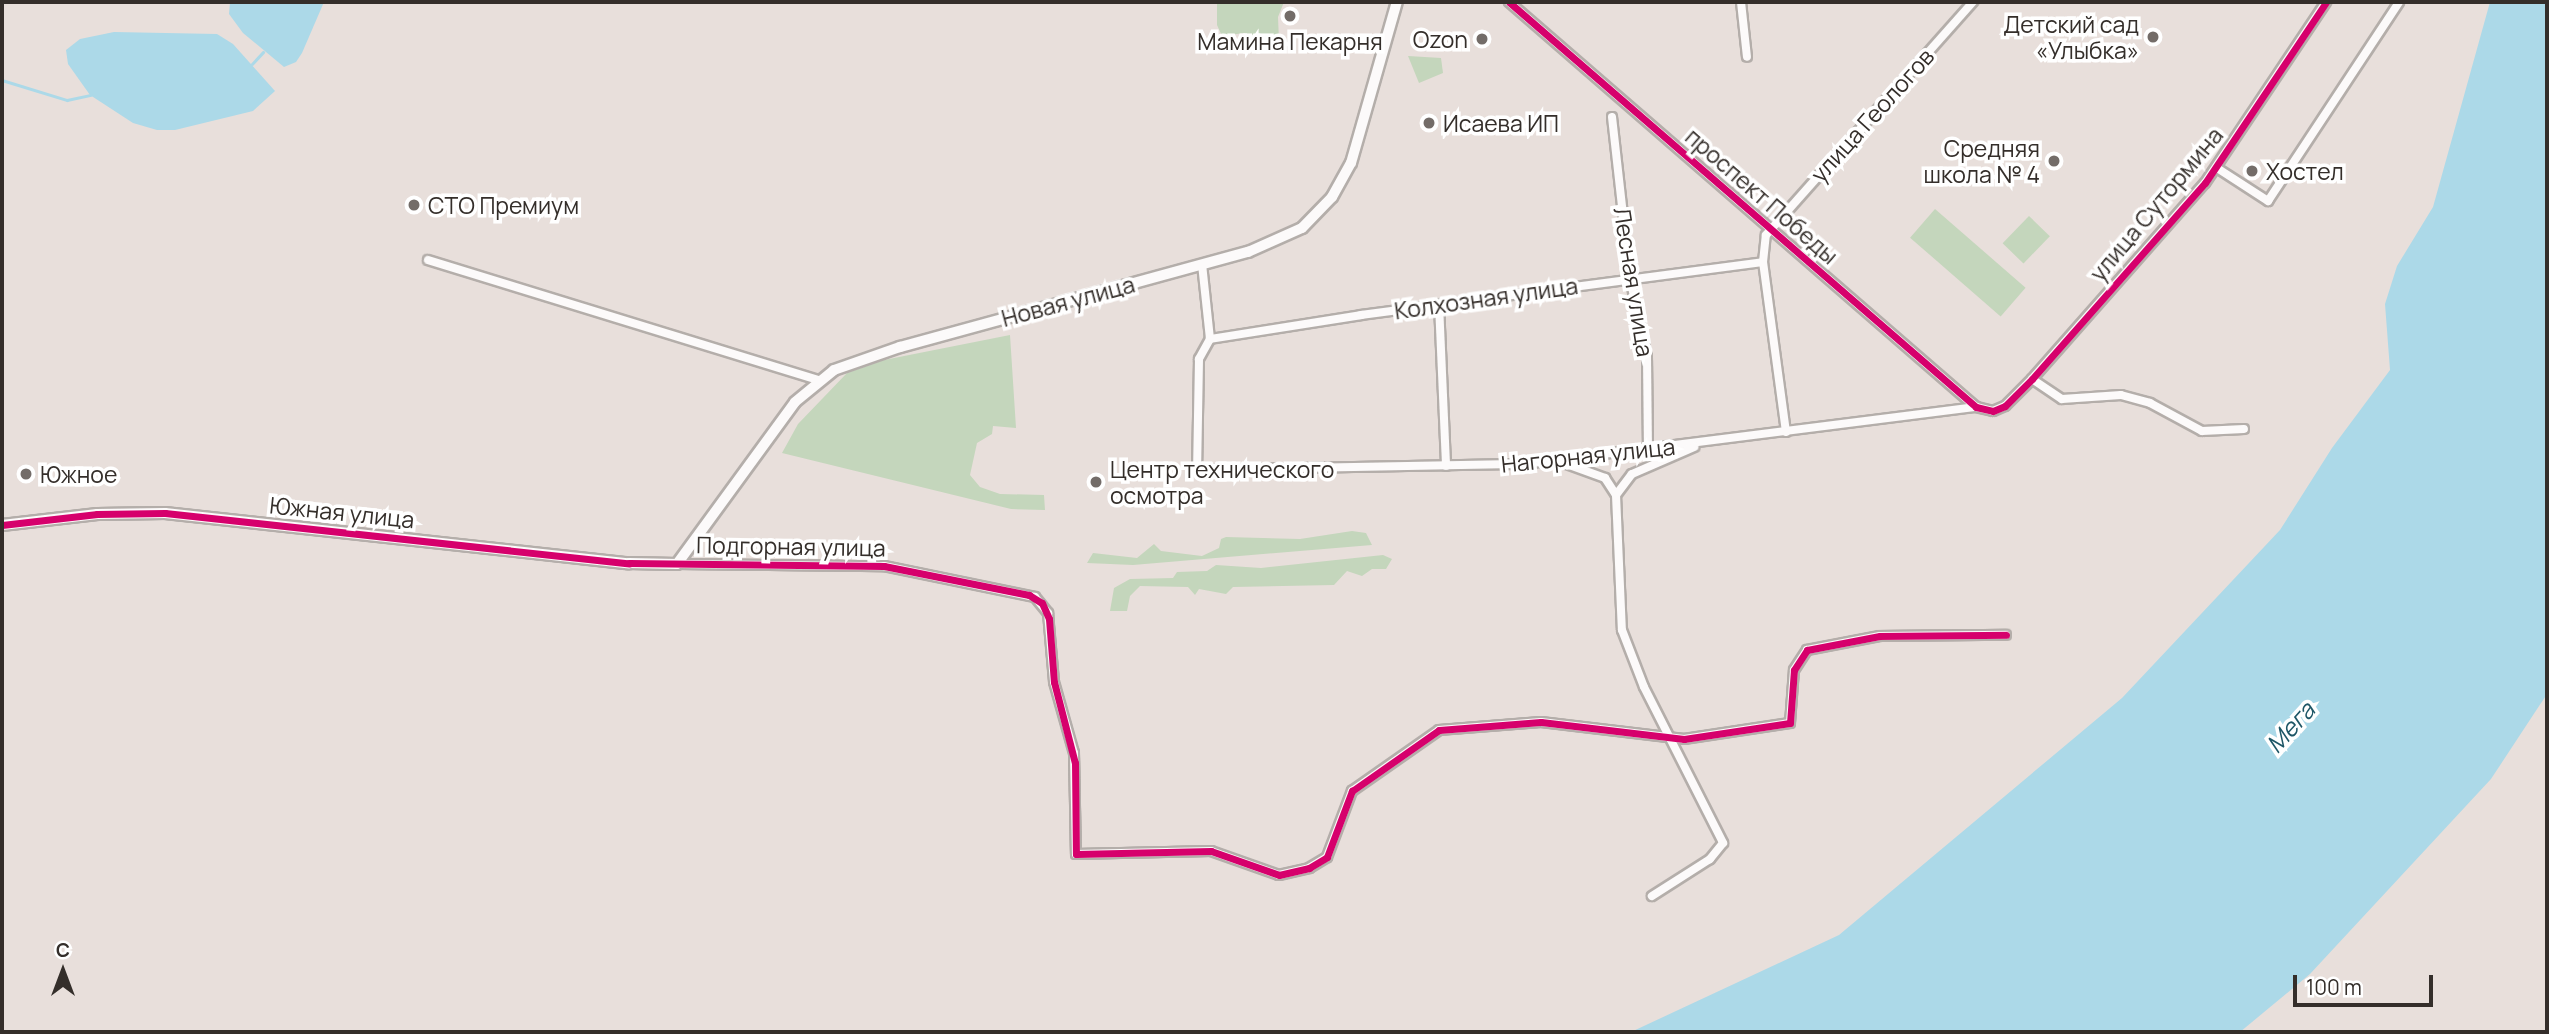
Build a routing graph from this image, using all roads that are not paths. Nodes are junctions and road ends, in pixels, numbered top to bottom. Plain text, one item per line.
1 (1397, 2) edge
2 (1510, 2) edge
3 (1741, 2) edge
4 (1973, 2) edge
5 (2326, 2) edge
6 (2399, 2) edge
7 (1747, 57) dead end
8 (1612, 117) dead end
9 (2217, 169) junction
10 (1770, 229) junction
11 (428, 260) dead end
12 (1763, 262) junction
13 (1202, 264) junction
14 (1630, 278) junction
15 (1439, 304) junction
16 (1210, 339) junction
17 (2032, 379) junction
18 (818, 380) junction
19 (1976, 407) junction
20 (1993, 411) joint
21 (2244, 429) dead end
22 (1786, 432) junction
23 (1712, 441) junction
24 (1648, 449) junction
25 (1554, 460) junction
26 (1446, 466) junction
27 (1616, 495) junction
28 (2, 525) edge
29 (677, 564) junction
30 (2006, 635) dead end
31 (1670, 738) junction
32 (1652, 896) dead end

1 - 13 street, Новая улица
2 - 10 street, проспект Победы
3 - 7 street
4 - 10 street, улица Геологов
5 - 9 street, улица Сутормина
6 - 9 street
8 - 14 street, Лесная улица
9 - 17 street, улица Сутормина
10 - 12 street
10 - 19 street, проспект Победы
11 - 18 street
12 - 14 street, Колхозная улица
12 - 22 street
13 - 16 street
13 - 18 street, Новая улица
14 - 15 street, Колхозная улица
14 - 24 street, Лесная улица
15 - 16 street, Колхозная улица
15 - 26 street
16 - 26 street, Нагорная улица
17 - 20 street, улица Сутормина
17 - 21 street
18 - 29 street, Новая улица
19 - 20 street, проспект Победы
19 - 22 street, Нагорная улица
22 - 23 street, Нагорная улица
23 - 24 street, Нагорная улица
23 - 27 street
24 - 25 street, Нагорная улица
25 - 26 street, Нагорная улица
25 - 27 street
27 - 31 street
28 - 29 street, Южная улица
29 - 31 street, Подгорная улица
30 - 31 street, Подгорная улица
31 - 32 street

